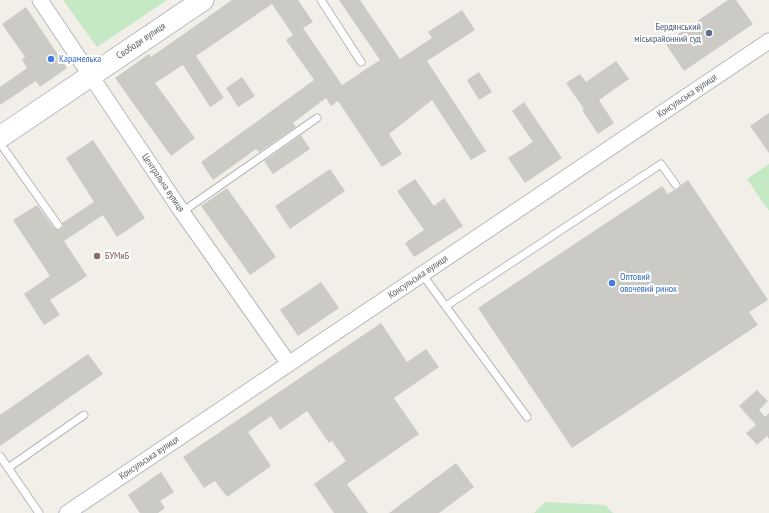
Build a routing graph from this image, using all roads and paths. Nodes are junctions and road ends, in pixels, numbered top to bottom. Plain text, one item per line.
1 (40, 0) edge
2 (203, 0) edge
3 (321, 0) edge
4 (769, 42) edge
5 (361, 62) dead end
6 (91, 75) junction
7 (317, 118) dead end
8 (0, 137) edge
9 (0, 143) edge
10 (676, 185) dead end
11 (182, 212) junction
12 (58, 225) dead end
13 (422, 274) junction
14 (446, 306) junction
15 (289, 364) junction
16 (84, 415) dead end
17 (527, 417) dead end
18 (0, 456) edge
19 (8, 468) junction
20 (39, 513) edge
21 (67, 513) edge

1 - 6 street, Центральна вулиця
2 - 6 main road, Свободи вулиця
3 - 5 lane
4 - 13 street, Консульська вулиця
6 - 8 main road, Свободи вулиця
6 - 11 street, Центральна вулиця
7 - 11 lane
9 - 12 lane
10 - 14 lane
11 - 15 street, Центральна вулиця
13 - 14 lane
13 - 15 street, Консульська вулиця
14 - 17 lane
15 - 21 street, Консульська вулиця
16 - 19 lane
18 - 19 lane
19 - 20 lane

